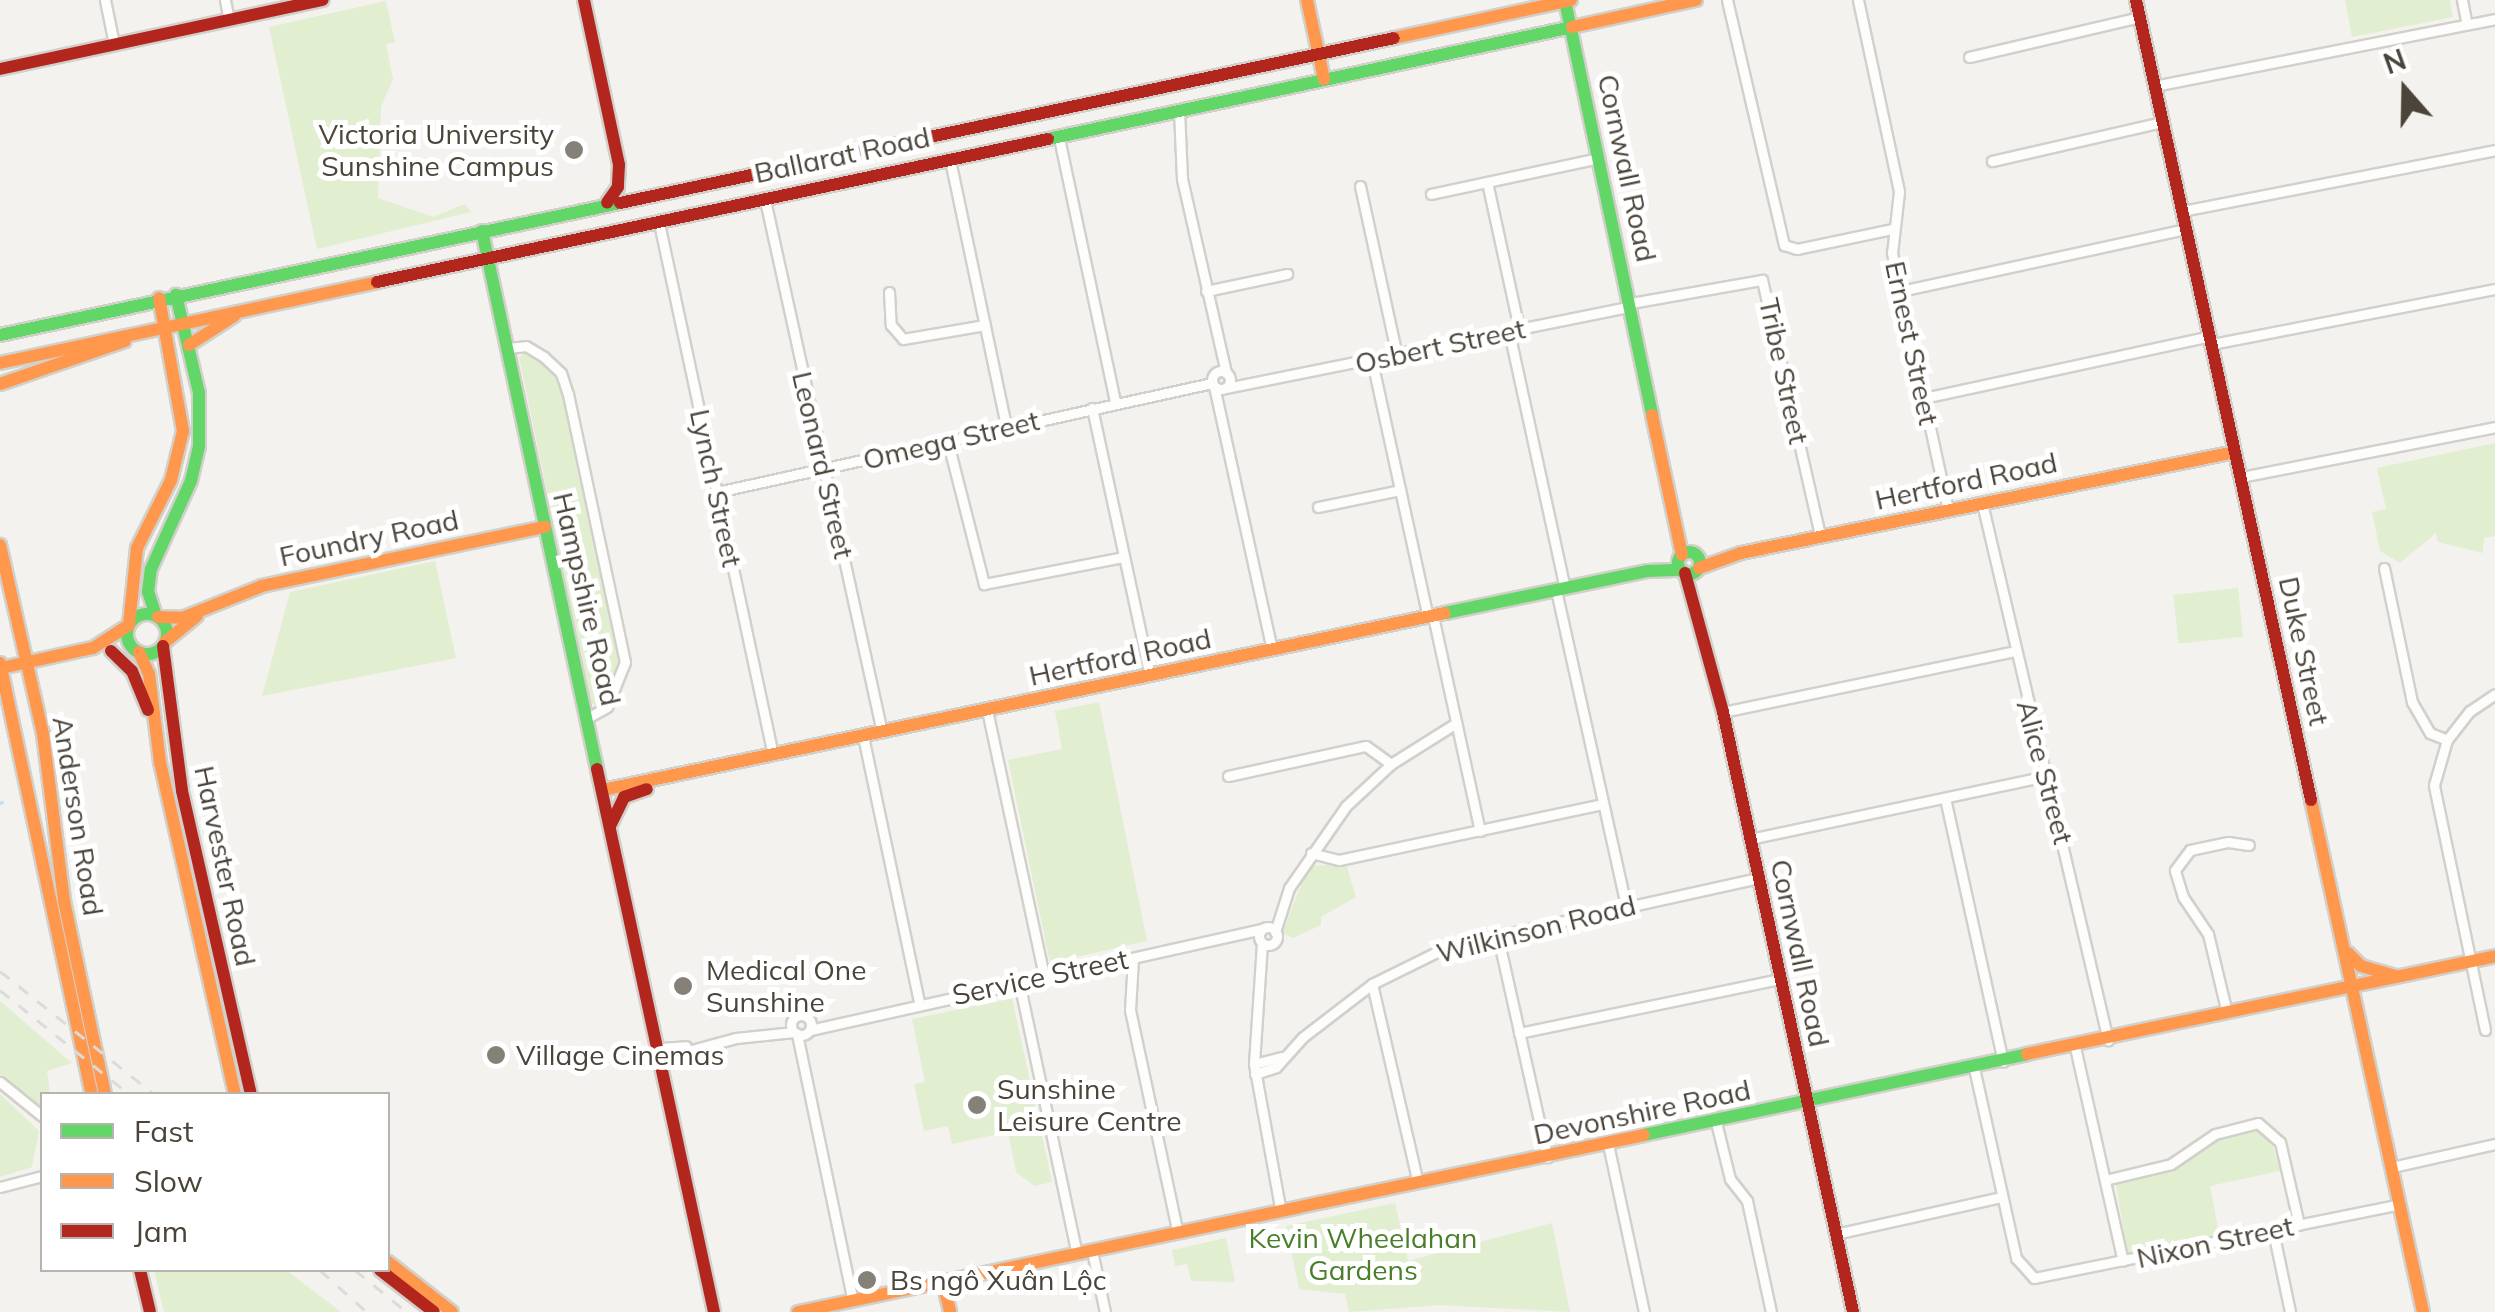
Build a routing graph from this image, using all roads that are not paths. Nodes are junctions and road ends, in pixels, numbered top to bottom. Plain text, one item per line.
1 (104, 0) edge
2 (225, 0) edge
3 (324, 0) edge
4 (584, 0) edge
5 (1307, 0) edge
6 (1696, 0) edge
7 (1727, 0) edge
8 (1858, 0) edge
9 (2136, 0) edge
10 (2462, 0) edge
11 (1568, 1) edge
12 (2140, 18) junction
13 (2495, 19) edge
14 (230, 20) junction
15 (2467, 25) junction
16 (1571, 27) junction
17 (114, 44) junction
18 (1318, 54) junction
19 (1968, 57) dead end
20 (0, 69) edge
21 (1324, 79) junction
22 (2154, 86) junction
23 (1179, 110) junction
24 (2162, 122) junction
25 (1059, 135) junction
26 (2495, 150) edge
27 (950, 158) junction
28 (1599, 158) junction
29 (1992, 161) dead end
30 (619, 165) junction
31 (1488, 182) junction
32 (1360, 186) dead end
33 (1431, 194) dead end
34 (642, 196) junction
35 (764, 198) junction
36 (607, 204) junction
37 (577, 210) junction
38 (2182, 211) junction
39 (658, 220) junction
40 (1892, 228) junction
41 (2186, 229) junction
42 (482, 230) junction
43 (574, 238) junction
44 (488, 257) junction
45 (1286, 274) dead end
46 (2495, 289) edge
47 (1206, 291) junction
48 (1900, 291) junction
49 (889, 292) dead end
50 (176, 295) junction
51 (159, 298) junction
52 (253, 304) junction
53 (1631, 304) junction
54 (182, 319) junction
55 (164, 323) junction
56 (985, 325) junction
57 (149, 327) junction
58 (1514, 330) junction
59 (0, 336) edge
60 (2211, 340) junction
61 (189, 345) junction
62 (508, 348) junction
63 (1398, 355) junction
64 (1372, 361) junction
65 (0, 363) edge
66 (1220, 381) junction
67 (0, 384) edge
68 (1924, 398) junction
69 (1115, 402) junction
70 (1092, 408) junction
71 (1006, 426) junction
72 (2495, 426) edge
73 (947, 439) junction
74 (2235, 449) junction
75 (824, 469) junction
76 (2241, 476) junction
77 (1400, 490) junction
78 (717, 492) junction
79 (1982, 503) junction
80 (1318, 507) dead end
81 (1948, 510) junction
82 (545, 527) junction
83 (1820, 536) junction
84 (0, 546) edge
85 (1123, 558) junction
86 (1689, 563) junction
87 (2384, 568) dead end
88 (1560, 589) junction
89 (206, 608) junction
90 (157, 617) junction
91 (1431, 617) junction
92 (129, 624) junction
93 (164, 644) junction
94 (93, 648) junction
95 (1272, 650) junction
96 (112, 651) junction
97 (2014, 651) junction
98 (138, 652) junction
99 (27, 662) junction
100 (0, 665) edge
101 (1150, 676) junction
102 (2495, 694) edge
103 (987, 710) junction
104 (1723, 712) junction
105 (152, 716) junction
106 (587, 718) junction
107 (1456, 723) junction
108 (882, 732) junction
109 (863, 736) junction
110 (2447, 740) junction
111 (773, 756) junction
112 (1391, 764) junction
113 (676, 774) junction
114 (1228, 776) dead end
115 (2046, 776) junction
116 (603, 790) junction
117 (1945, 798) junction
118 (1602, 804) junction
119 (610, 829) junction
120 (1480, 831) junction
121 (1750, 838) junction
122 (2249, 845) dead end
123 (1311, 853) junction
124 (1758, 878) junction
125 (1626, 906) junction
126 (1497, 933) junction
127 (1266, 936) junction
128 (2344, 946) junction
129 (2495, 956) edge
130 (1133, 958) junction
131 (2469, 962) junction
132 (2406, 976) junction
133 (1044, 977) junction
134 (641, 979) junction
135 (1780, 979) junction
136 (1020, 982) junction
137 (1372, 984) junction
138 (2352, 989) junction
139 (919, 1002) junction
140 (2228, 1016) junction
141 (800, 1025) junction
142 (2485, 1030) dead end
143 (1519, 1033) junction
144 (2108, 1040) junction
145 (2075, 1047) junction
146 (661, 1053) junction
147 (2004, 1062) junction
148 (1974, 1068) junction
149 (1255, 1069) junction
150 (0, 1082) edge
151 (665, 1085) junction
152 (92, 1092) edge
153 (106, 1092) edge
154 (235, 1092) edge
155 (251, 1092) edge
156 (1808, 1103) junction
157 (40, 1114) edge
158 (1716, 1122) junction
159 (1608, 1144) junction
160 (2495, 1144) edge
161 (1546, 1157) junction
162 (2392, 1167) junction
163 (40, 1177) edge
164 (2105, 1180) junction
165 (1418, 1184) junction
166 (0, 1187) edge
167 (2002, 1197) junction
168 (2400, 1204) junction
169 (1281, 1212) junction
170 (2299, 1225) junction
171 (2272, 1231) junction
172 (1178, 1233) junction
173 (1836, 1234) junction
174 (1092, 1250) junction
175 (1077, 1254) junction
176 (2123, 1262) junction
177 (390, 1264) edge
178 (140, 1272) edge
179 (383, 1272) edge
180 (943, 1282) junction
181 (853, 1301) junction
182 (150, 1312) edge
183 (434, 1312) edge
184 (452, 1312) edge
185 (714, 1312) edge
186 (798, 1312) edge
187 (950, 1312) edge
188 (1105, 1312) edge
189 (1644, 1312) edge
190 (1771, 1312) edge
191 (1853, 1312) edge
192 (2290, 1312) edge
193 (2424, 1312) edge

1 - 17 street
2 - 14 street
3 - 14 main road
4 - 30 main road
5 - 18 main road
6 - 16 main road, Ballarat Road
7 - 40 street
8 - 40 street, Ernest Street
9 - 12 main road, Duke Street
10 - 15 street
11 - 16 main road, Cornwall Road
11 - 18 main road, Ballarat Road
12 - 19 street
12 - 22 main road, Duke Street
13 - 15 street
14 - 17 main road
15 - 22 street
16 - 21 main road, Ballarat Road
16 - 28 main road, Cornwall Road
17 - 20 main road
18 - 21 main road
18 - 34 main road, Ballarat Road
21 - 23 main road, Ballarat Road
22 - 24 main road, Duke Street
23 - 25 main road, Ballarat Road
23 - 47 street
24 - 29 street
24 - 38 main road, Duke Street
25 - 27 main road, Ballarat Road
25 - 69 street
26 - 38 street
27 - 35 main road, Ballarat Road
27 - 56 street
28 - 31 street
28 - 53 main road, Cornwall Road
30 - 34 main road
30 - 36 main road
31 - 33 street
31 - 58 street
32 - 63 street
34 - 36 main road, Ballarat Road
35 - 39 main road, Ballarat Road
35 - 75 street, Leonard Street
36 - 37 main road, Ballarat Road
37 - 42 main road, Ballarat Road
37 - 43 main road
38 - 41 main road, Duke Street
39 - 43 main road, Ballarat Road
39 - 78 street, Lynch Street
40 - 48 street, Ernest Street
41 - 48 street
41 - 60 main road, Duke Street
42 - 44 main road, Hampshire Road
42 - 50 main road, Ballarat Road
43 - 44 main road, Ballarat Road
44 - 52 main road, Ballarat Road
44 - 62 main road, Hampshire Road
45 - 47 street
46 - 60 street
47 - 66 street
48 - 68 street, Ernest Street
49 - 56 street
50 - 51 main road, Ballarat Road
50 - 54 main road
51 - 55 main road
51 - 59 main road, Ballarat Road
52 - 54 main road, Ballarat Road
52 - 61 main road
53 - 58 street, Osbert Street
53 - 83 street, Tribe Street
53 - 86 main road, Cornwall Road
54 - 55 main road, Ballarat Road
54 - 61 main road
55 - 57 main road, Ballarat Road
55 - 92 main road
56 - 71 street
57 - 65 main road, Ballarat Road
57 - 67 main road
58 - 63 street, Osbert Street
58 - 88 street
60 - 68 street
60 - 74 main road, Duke Street
61 - 90 main road
62 - 82 main road, Hampshire Road
62 - 106 street
63 - 64 street, Osbert Street
64 - 66 street, Osbert Street
64 - 77 street
66 - 69 street, Omega Street
66 - 95 street
68 - 81 street, Ernest Street
69 - 70 street, Omega Street
70 - 71 street, Omega Street
70 - 85 street
71 - 73 street, Omega Street
72 - 76 street
73 - 75 street, Omega Street
73 - 85 street
74 - 76 main road, Duke Street
74 - 79 main road, Hertford Road
75 - 78 street, Omega Street
75 - 108 street, Leonard Street
76 - 128 main road, Duke Street
77 - 80 street
77 - 91 street
78 - 111 street, Lynch Street
79 - 81 main road, Hertford Road
79 - 97 street, Alice Street
81 - 83 main road, Hertford Road
82 - 89 main road, Foundry Road
82 - 106 main road, Hampshire Road
83 - 86 main road, Hertford Road
84 - 99 main road, Anderson Road
85 - 101 street
86 - 88 main road, Hertford Road
86 - 104 main road, Cornwall Road
87 - 110 street
88 - 91 main road, Hertford Road
88 - 118 street
89 - 90 main road, Foundry Road
89 - 93 main road, Foundry Road
90 - 92 main road
90 - 93 main road
91 - 95 main road, Hertford Road
91 - 107 street
92 - 94 main road
92 - 98 main road
93 - 98 main road
93 - 155 main road, Harvester Road
94 - 96 main road
94 - 99 main road
95 - 101 main road, Hertford Road
96 - 98 main road
96 - 105 main road
97 - 104 street
97 - 115 street, Alice Street
98 - 105 main road, Harvester Road
99 - 100 main road
99 - 153 main road, Anderson Road
100 - 152 main road, Anderson Road
101 - 103 main road, Hertford Road
102 - 110 street
103 - 108 main road, Hertford Road
103 - 133 street
104 - 121 main road, Cornwall Road
105 - 154 main road, Harvester Road
106 - 116 main road, Hampshire Road
107 - 112 street
107 - 120 street
108 - 109 main road, Hertford Road
109 - 111 main road, Hertford Road
109 - 139 street
110 - 131 street
111 - 113 main road, Hertford Road
112 - 114 street
112 - 123 street
113 - 116 main road, Hertford Road
113 - 119 main road
115 - 117 street
115 - 144 street, Alice Street
116 - 119 main road, Hampshire Road
117 - 121 street
117 - 147 street
118 - 120 street
118 - 125 street
119 - 134 main road, Hampshire Road
120 - 123 street
121 - 124 main road, Cornwall Road
122 - 140 street
123 - 127 street
124 - 125 street, Wilkinson Road
124 - 135 main road, Cornwall Road
125 - 126 street, Wilkinson Road
126 - 137 street, Wilkinson Road
126 - 143 street
127 - 130 street, Service Street
127 - 149 street
128 - 132 main road
128 - 138 main road, Duke Street
129 - 131 main road, Devonshire Road
130 - 133 street, Service Street
130 - 172 street
131 - 132 main road, Devonshire Road
131 - 142 street
132 - 138 main road, Devonshire Road
133 - 136 street, Service Street
134 - 146 main road, Hampshire Road
134 - 151 main road, Hampshire Road
135 - 143 street
135 - 156 main road, Cornwall Road
136 - 139 street, Service Street
136 - 175 street
137 - 149 street, Wilkinson Road
137 - 165 street
138 - 140 main road, Devonshire Road
138 - 162 main road, Duke Street
139 - 141 street, Service Street
140 - 144 main road, Devonshire Road
141 - 146 street, Service Street
141 - 181 street
143 - 161 street
144 - 145 main road, Devonshire Road
145 - 147 main road, Devonshire Road
145 - 164 street
146 - 151 main road, Hampshire Road
147 - 148 main road, Devonshire Road
148 - 156 main road, Devonshire Road
148 - 167 street
149 - 169 street
150 - 157 street
151 - 185 main road, Hampshire Road
156 - 158 main road, Devonshire Road
156 - 173 main road, Cornwall Road
158 - 159 main road, Devonshire Road
158 - 190 street
159 - 161 main road, Devonshire Road
159 - 189 street
160 - 162 street
161 - 165 main road, Devonshire Road
162 - 168 main road, Duke Street
163 - 166 street
164 - 170 street
164 - 176 street
165 - 169 main road, Devonshire Road
167 - 173 street
167 - 176 street, Nixon Street
168 - 170 street, Nixon Street
168 - 193 main road, Duke Street
169 - 172 main road, Devonshire Road
170 - 171 street, Nixon Street
171 - 176 street, Nixon Street
171 - 192 street
172 - 174 main road, Devonshire Road
173 - 191 main road, Cornwall Road
174 - 175 main road, Devonshire Road
174 - 188 street
175 - 180 main road, Devonshire Road
177 - 184 main road
178 - 182 main road
179 - 183 main road
180 - 181 main road, Devonshire Road
180 - 187 main road
181 - 186 main road, Devonshire Road

